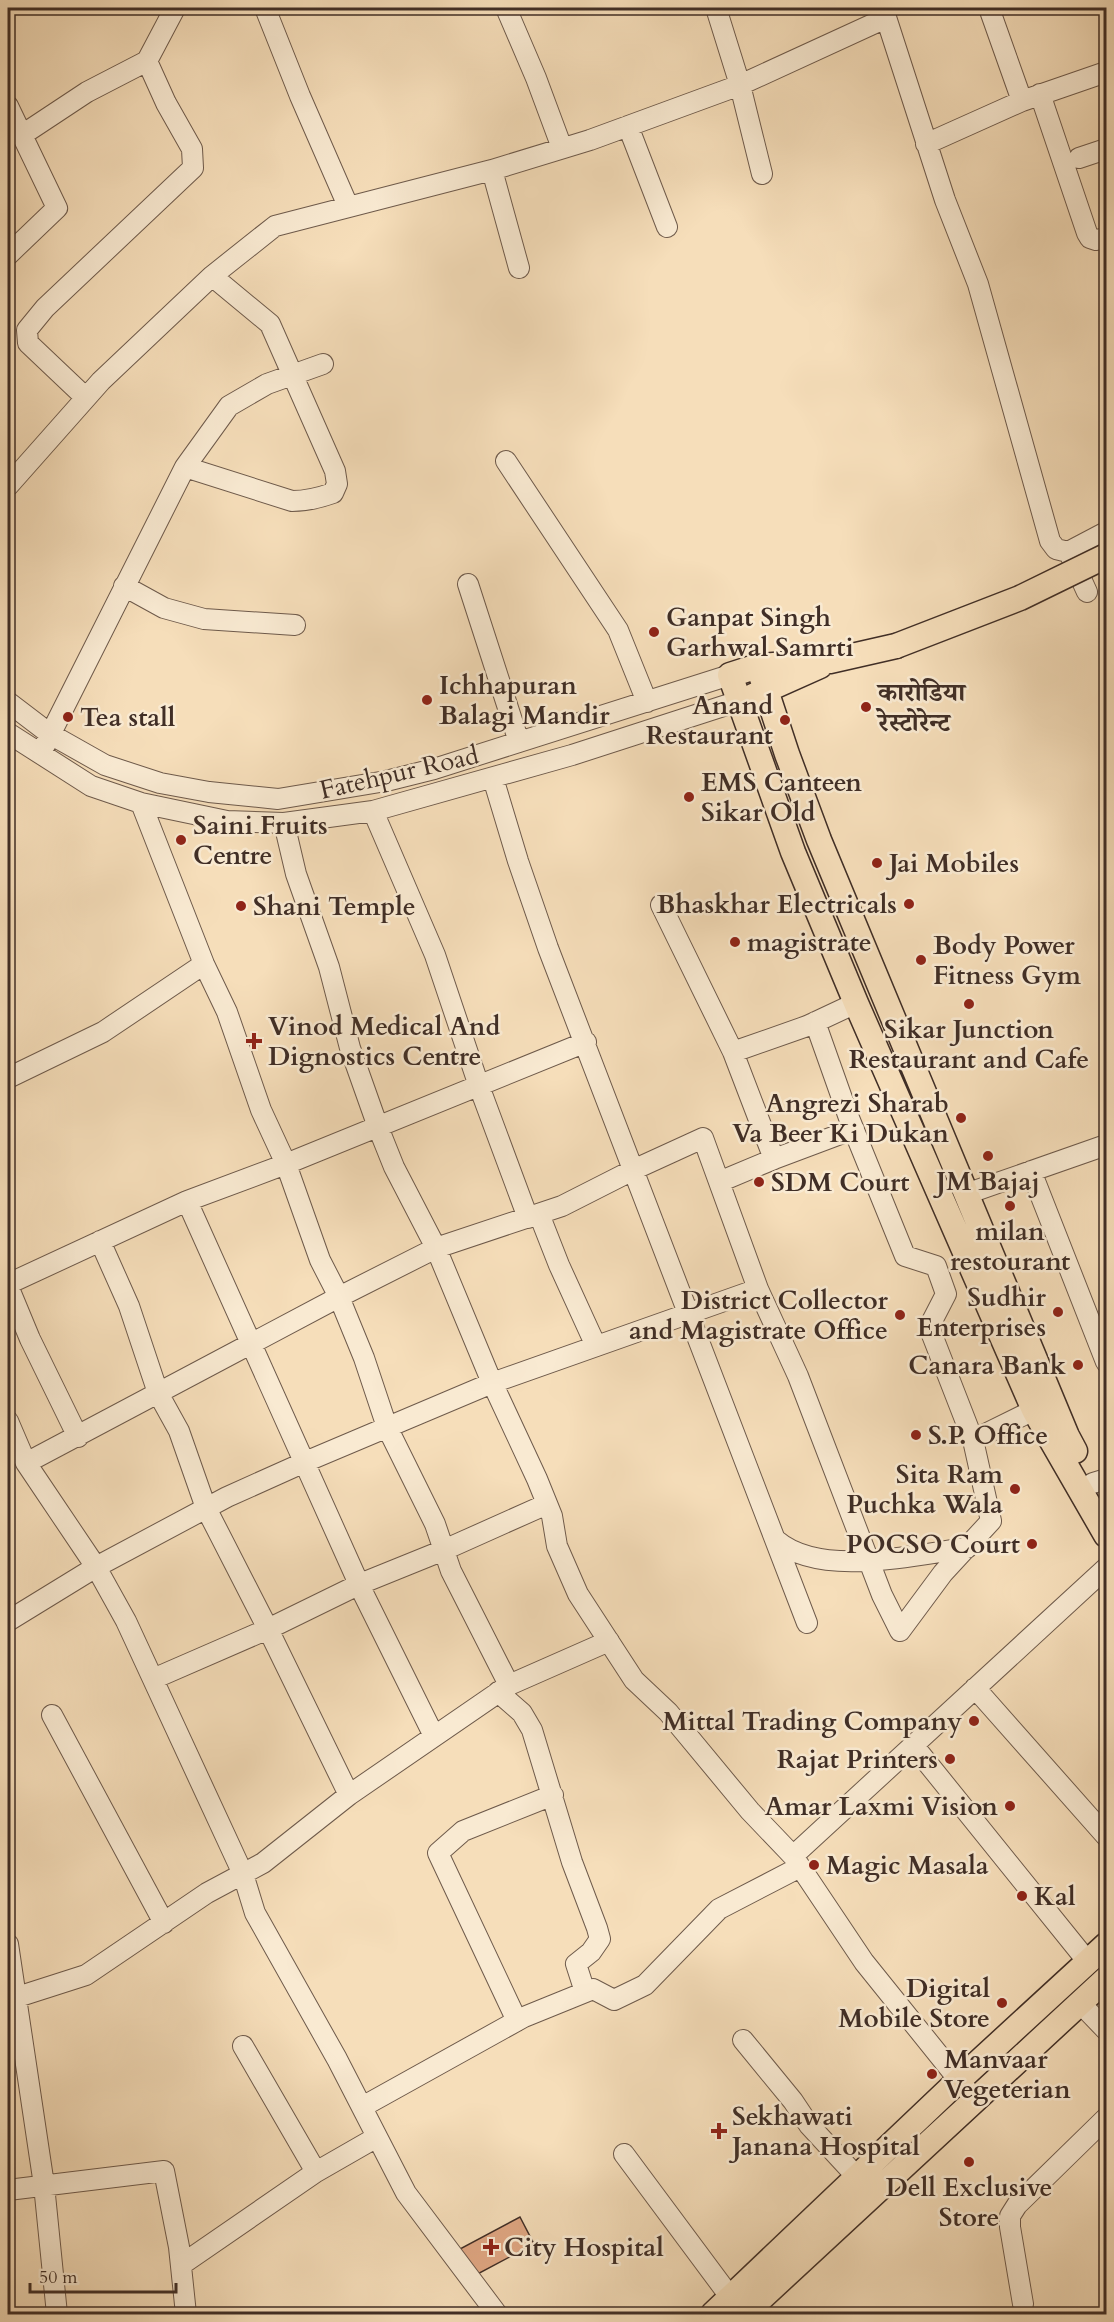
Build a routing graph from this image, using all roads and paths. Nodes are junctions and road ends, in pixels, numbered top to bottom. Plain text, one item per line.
1 (175, 8) edge
2 (265, 8) edge
3 (506, 8) edge
4 (716, 8) edge
5 (989, 8) edge
6 (885, 13) edge
7 (147, 61) junction
8 (1107, 72) edge
9 (740, 85) junction
10 (1031, 97) junction
11 (8, 106) edge
12 (628, 126) junction
13 (22, 135) junction
14 (926, 144) junction
15 (562, 148) junction
16 (1107, 149) edge
17 (1079, 158) dead end
18 (492, 170) junction
19 (762, 174) dead end
20 (348, 206) junction
21 (667, 227) dead end
22 (1107, 237) edge
23 (8, 255) edge
24 (519, 268) dead end
25 (212, 276) junction
26 (323, 364) dead end
27 (292, 375) junction
28 (86, 398) junction
29 (506, 461) dead end
30 (185, 467) junction
31 (8, 486) edge
32 (1107, 532) edge
33 (1068, 552) junction
34 (1107, 556) edge
35 (468, 584) dead end
36 (124, 586) junction
37 (1087, 592) dead end
38 (295, 625) dead end
39 (830, 661) junction
40 (758, 666) junction
41 (730, 675) junction
42 (766, 692) junction
43 (739, 701) junction
44 (8, 702) edge
45 (646, 702) junction
46 (8, 733) edge
47 (50, 734) junction
48 (519, 742) junction
49 (39, 755) junction
50 (493, 778) junction
51 (141, 803) junction
52 (373, 811) junction
53 (284, 823) junction
54 (661, 905) dead end
55 (204, 964) junction
56 (856, 1003) junction
57 (815, 1022) junction
58 (586, 1042) junction
59 (733, 1052) junction
60 (8, 1078) edge
61 (479, 1086) junction
62 (378, 1127) junction
63 (854, 1129) junction
64 (1107, 1145) edge
65 (774, 1159) junction
66 (286, 1164) junction
67 (633, 1170) junction
68 (1031, 1171) junction
69 (719, 1182) junction
70 (966, 1194) junction
71 (187, 1201) junction
72 (533, 1216) junction
73 (100, 1241) junction
74 (436, 1248) junction
75 (8, 1285) edge
76 (758, 1289) junction
77 (339, 1297) junction
78 (689, 1312) junction
79 (251, 1344) junction
80 (596, 1346) junction
81 (1107, 1362) edge
82 (492, 1383) junction
83 (158, 1393) junction
84 (1034, 1410) junction
85 (8, 1421) edge
86 (387, 1427) junction
87 (78, 1437) junction
88 (973, 1440) junction
89 (305, 1462) junction
90 (26, 1463) junction
91 (1100, 1481) edge
92 (547, 1504) junction
93 (206, 1508) junction
94 (1107, 1508) edge
95 (1107, 1535) edge
96 (776, 1540) junction
97 (967, 1548) junction
98 (444, 1550) junction
99 (868, 1560) junction
100 (96, 1566) junction
101 (1107, 1568) edge
102 (360, 1584) junction
103 (8, 1621) edge
104 (807, 1623) dead end
105 (268, 1629) junction
106 (609, 1641) junction
107 (153, 1679) junction
108 (503, 1688) junction
109 (975, 1688) junction
110 (52, 1715) dead end
111 (434, 1736) junction
112 (913, 1745) junction
113 (349, 1794) junction
114 (553, 1795) junction
115 (1107, 1836) edge
116 (797, 1862) junction
117 (243, 1874) junction
118 (164, 1923) junction
119 (8, 1944) edge
120 (1107, 1945) edge
121 (1088, 1962) junction
122 (1107, 1979) edge
123 (585, 1992) junction
124 (11, 2000) edge
125 (1081, 2004) junction
126 (517, 2021) junction
127 (1107, 2030) edge
128 (743, 2040) dead end
129 (243, 2046) dead end
130 (958, 2080) junction
131 (975, 2100) junction
132 (362, 2107) junction
133 (1107, 2118) edge
134 (377, 2137) junction
135 (624, 2154) dead end
136 (316, 2172) junction
137 (857, 2178) junction
138 (44, 2184) junction
139 (8, 2190) edge
140 (181, 2265) junction
141 (1023, 2304) dead end
142 (737, 2306) edge
143 (57, 2314) edge
144 (186, 2314) edge
145 (497, 2314) edge
146 (713, 2314) edge

1 - 7 street
2 - 20 street
3 - 15 street
4 - 9 street
5 - 10 street
6 - 9 street
6 - 14 street
7 - 13 street
7 - 28 street
8 - 10 street
9 - 12 street
9 - 19 street
10 - 14 street
10 - 22 street
11 - 13 street
12 - 15 street
12 - 21 street
13 - 23 street
14 - 33 street
15 - 18 street
16 - 17 street
18 - 20 street
18 - 24 street
20 - 25 street
25 - 27 street
25 - 28 street
26 - 27 street
27 - 30 street
27 - 30 street
28 - 31 street
29 - 45 street
30 - 36 street
32 - 33 street
33 - 37 street
34 - 39 main road, bridge
35 - 48 street
36 - 38 street
36 - 47 street
39 - 40 main road
39 - 42 main road
40 - 41 main road
40 - 42 main road
41 - 43 main road
41 - 45 street
42 - 43 main road
42 - 70 main road
43 - 50 street, Fatehpur Road
43 - 56 main road
44 - 47 street
45 - 48 street
46 - 49 street, Fatehpur Road
47 - 48 street
47 - 49 street
49 - 51 street, Fatehpur Road
50 - 52 street, Fatehpur Road
50 - 58 street
51 - 53 street, Fatehpur Road
51 - 55 street
52 - 53 street, Fatehpur Road
52 - 61 street
53 - 62 street
54 - 59 street
55 - 60 street
55 - 66 street
56 - 57 street
56 - 84 main road
57 - 59 street
57 - 63 street
58 - 61 street
58 - 67 street
59 - 65 street
61 - 62 street
61 - 72 street
62 - 66 street
62 - 74 street
63 - 65 street
63 - 88 street
64 - 68 street
65 - 69 street
66 - 71 street
66 - 77 street
67 - 69 street
67 - 72 street
67 - 78 street
68 - 70 street
68 - 81 street
69 - 76 street
70 - 91 main road
71 - 73 street
71 - 79 street
72 - 74 street
72 - 80 street
73 - 75 street
73 - 83 street
74 - 77 street
74 - 82 street
75 - 87 street
76 - 78 street
76 - 99 street
77 - 79 street
77 - 86 street
78 - 80 street
78 - 96 street
79 - 83 street
79 - 89 street
80 - 82 street
82 - 86 street
82 - 92 street
83 - 87 street
83 - 93 street
84 - 88 street
84 - 95 main road
85 - 90 street
86 - 89 street
86 - 98 street
87 - 90 street
88 - 97 street
89 - 93 street
89 - 102 street
90 - 100 street
91 - 94 main road
92 - 98 street
92 - 106 street
93 - 100 street
93 - 105 street
96 - 99 street
96 - 104 street
97 - 99 street
97 - 99 street
98 - 102 street
98 - 108 street
100 - 103 street
100 - 107 street
101 - 109 street
102 - 105 street
102 - 111 street
105 - 107 street
105 - 113 street
106 - 108 street
106 - 116 street
107 - 117 street
108 - 111 street
108 - 114 street
109 - 112 street
109 - 115 street
110 - 118 street
111 - 113 street
112 - 116 street
112 - 121 street
113 - 117 street
114 - 123 street
114 - 126 street
116 - 123 street
116 - 130 street
117 - 118 street
117 - 132 street
118 - 124 street
119 - 124 street
120 - 121 main road
121 - 130 main road
122 - 125 main road
123 - 126 street
124 - 138 street
125 - 127 street
125 - 131 main road
126 - 132 street
128 - 137 street
129 - 136 street
130 - 131 street
130 - 137 main road
131 - 142 main road
132 - 134 street
133 - 141 street
134 - 136 street
134 - 145 street
135 - 142 street
136 - 140 street
137 - 142 main road
138 - 139 street
138 - 140 street
138 - 143 street
140 - 144 street
142 - 146 main road

